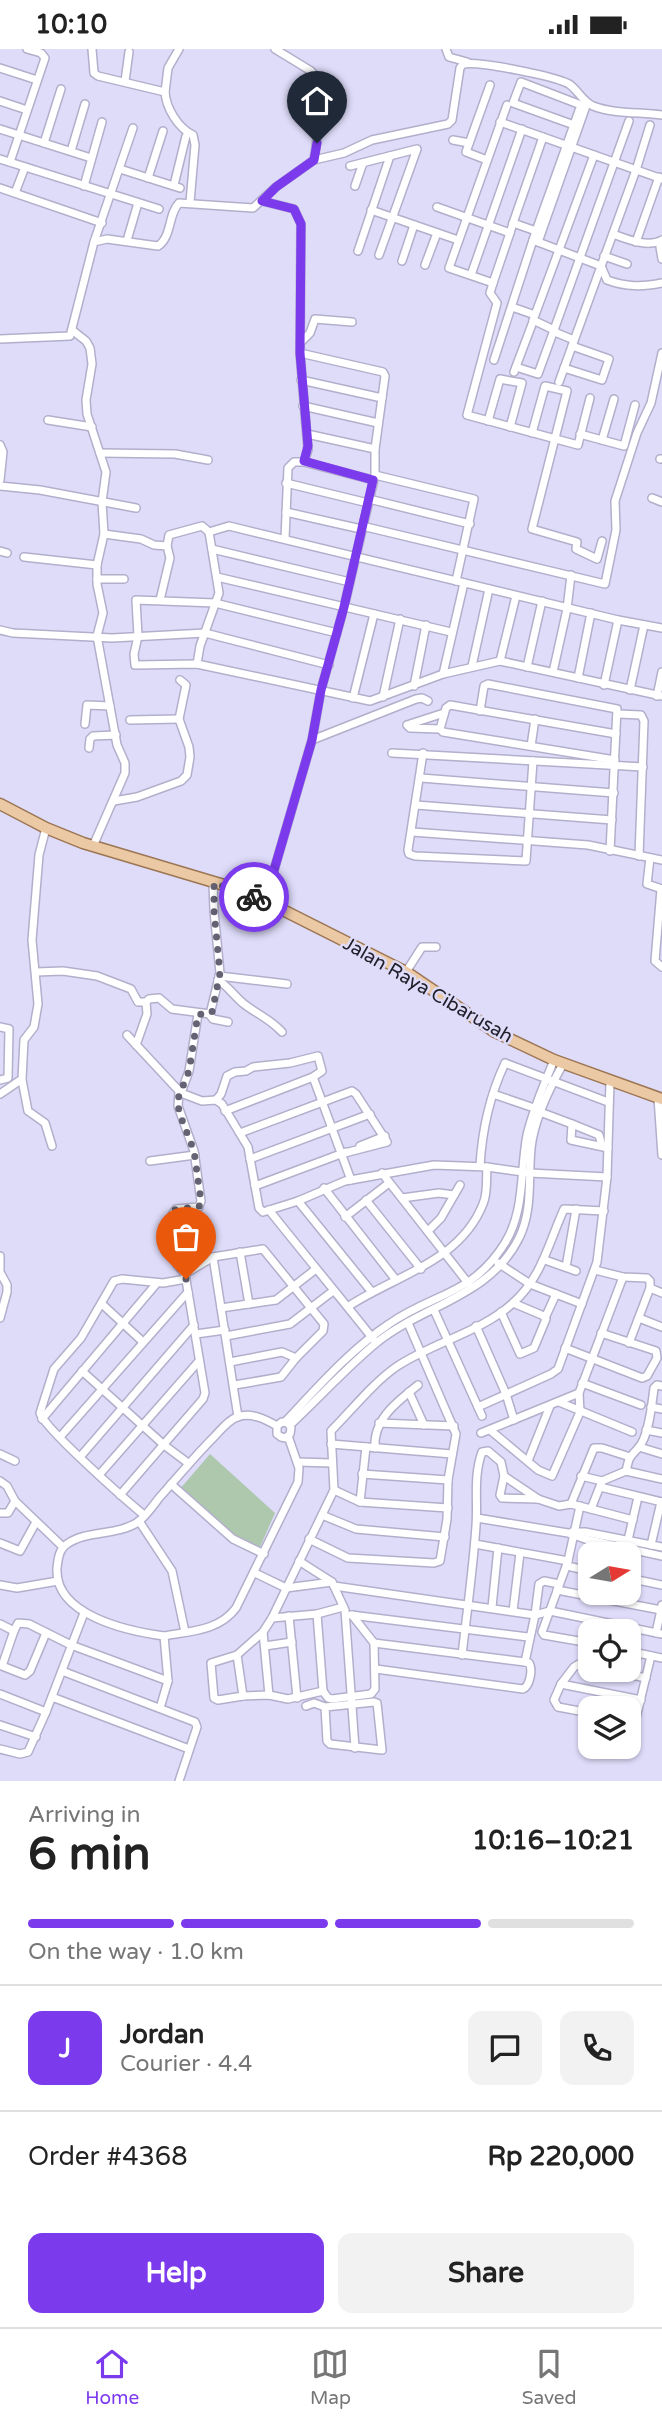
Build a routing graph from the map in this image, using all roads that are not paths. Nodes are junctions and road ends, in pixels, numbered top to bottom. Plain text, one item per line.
1 (27, 49) edge
2 (92, 49) edge
3 (179, 49) edge
4 (275, 49) edge
5 (446, 49) edge
6 (129, 52) dead end
7 (467, 62) junction
8 (0, 68) edge
9 (37, 80) junction
10 (125, 81) junction
11 (490, 85) dead end
12 (61, 89) dead end
13 (165, 92) junction
14 (0, 101) edge
15 (587, 103) junction
16 (85, 104) dead end
17 (507, 105) dead end
18 (470, 109) dead end
19 (27, 110) junction
20 (480, 113) junction
21 (662, 115) edge
22 (629, 121) dead end
23 (102, 122) dead end
24 (500, 122) junction
25 (574, 125) junction
26 (650, 125) dead end
27 (133, 128) dead end
28 (0, 129) edge
29 (522, 129) junction
30 (163, 131) dead end
31 (19, 135) junction
32 (186, 136) dead end
33 (543, 137) junction
34 (453, 140) dead end
35 (44, 143) junction
36 (469, 143) junction
37 (569, 146) junction
38 (71, 151) junction
39 (594, 155) junction
40 (390, 156) junction
41 (91, 158) junction
42 (0, 159) edge
43 (314, 160) junction
44 (487, 160) junction
45 (9, 162) junction
46 (615, 162) junction
47 (363, 163) junction
48 (350, 166) dead end
49 (25, 167) junction
50 (120, 169) junction
51 (636, 170) junction
52 (148, 178) junction
53 (660, 178) edge
54 (84, 185) junction
55 (355, 186) dead end
56 (0, 188) edge
57 (15, 193) junction
58 (111, 194) junction
59 (262, 201) junction
60 (138, 202) junction
61 (190, 202) junction
62 (437, 207) dead end
63 (159, 209) dead end
64 (371, 210) junction
65 (393, 218) junction
66 (466, 218) junction
67 (102, 223) junction
68 (513, 223) junction
69 (414, 225) junction
70 (489, 226) junction
71 (536, 231) junction
72 (437, 233) junction
73 (510, 233) junction
74 (612, 234) junction
75 (128, 237) dead end
76 (458, 240) junction
77 (536, 241) junction
78 (94, 242) junction
79 (636, 242) junction
80 (661, 243) edge
81 (558, 250) junction
82 (358, 251) dead end
83 (379, 255) dead end
84 (604, 256) junction
85 (580, 258) junction
86 (662, 259) edge
87 (402, 261) dead end
88 (627, 264) dead end
89 (425, 265) dead end
90 (601, 266) junction
91 (471, 275) junction
92 (493, 283) junction
93 (662, 283) edge
94 (512, 307) junction
95 (534, 318) junction
96 (352, 322) dead end
97 (72, 330) junction
98 (554, 330) junction
99 (0, 338) edge
100 (573, 343) junction
101 (300, 344) junction
102 (300, 353) junction
103 (662, 353) edge
104 (494, 359) dead end
105 (564, 368) junction
106 (301, 380) junction
107 (559, 382) dead end
108 (382, 398) junction
109 (590, 398) dead end
110 (614, 399) dead end
111 (635, 405) dead end
112 (303, 406) junction
113 (48, 420) dead end
114 (488, 421) junction
115 (378, 423) junction
116 (92, 426) junction
117 (510, 427) junction
118 (533, 433) junction
119 (307, 434) junction
120 (580, 434) junction
121 (556, 439) junction
122 (603, 440) junction
123 (0, 445) edge
124 (375, 449) junction
125 (100, 453) junction
126 (208, 460) dead end
127 (304, 461) junction
128 (374, 477) junction
129 (0, 479) edge
130 (286, 484) junction
131 (0, 486) edge
132 (652, 498) dead end
133 (368, 501) junction
134 (102, 502) junction
135 (662, 502) edge
136 (136, 508) dead end
137 (286, 512) junction
138 (470, 524) junction
139 (362, 527) junction
140 (209, 533) junction
141 (104, 534) junction
142 (285, 539) junction
143 (602, 541) dead end
144 (167, 546) junction
145 (212, 549) junction
146 (465, 549) junction
147 (356, 556) junction
148 (24, 557) dead end
149 (97, 565) junction
150 (571, 575) junction
151 (217, 577) junction
152 (97, 579) junction
153 (124, 579) dead end
154 (350, 582) junction
155 (460, 582) junction
156 (489, 589) junction
157 (516, 596) junction
158 (160, 600) junction
159 (541, 601) junction
160 (215, 603) junction
161 (566, 606) junction
162 (344, 607) junction
163 (591, 613) junction
164 (374, 614) junction
165 (400, 619) junction
166 (618, 620) junction
167 (426, 625) junction
168 (644, 625) junction
169 (662, 628) edge
170 (0, 630) edge
171 (451, 632) junction
172 (205, 633) junction
173 (337, 633) junction
174 (97, 636) junction
175 (138, 636) junction
176 (500, 661) junction
177 (197, 664) junction
178 (329, 666) junction
179 (472, 666) junction
180 (527, 667) junction
181 (553, 672) junction
182 (662, 672) edge
183 (443, 674) junction
184 (578, 677) junction
185 (180, 680) dead end
186 (414, 685) junction
187 (604, 685) junction
188 (629, 689) junction
189 (321, 690) junction
190 (660, 696) edge
191 (383, 697) junction
192 (353, 698) junction
193 (428, 701) dead end
194 (110, 706) junction
195 (480, 711) junction
196 (444, 713) junction
197 (618, 714) junction
198 (179, 719) junction
199 (535, 719) junction
200 (130, 720) dead end
201 (85, 724) dead end
202 (440, 729) junction
203 (616, 734) junction
204 (116, 736) junction
205 (312, 740) junction
206 (531, 746) junction
207 (89, 748) dead end
208 (391, 753) dead end
209 (423, 753) junction
210 (533, 761) junction
211 (615, 763) junction
212 (643, 767) junction
213 (421, 778) junction
214 (532, 788) junction
215 (614, 793) junction
216 (0, 804) edge
217 (113, 805) junction
218 (416, 805) junction
219 (530, 813) junction
220 (612, 820) junction
221 (46, 828) junction
222 (412, 832) junction
223 (529, 840) junction
224 (93, 846) junction
225 (610, 851) junction
226 (639, 856) junction
227 (650, 859) junction
228 (662, 860) edge
229 (214, 883) junction
230 (661, 889) edge
231 (265, 901) junction
232 (436, 947) dead end
233 (662, 967) edge
234 (36, 972) junction
235 (406, 972) junction
236 (218, 978) junction
237 (287, 984) dead end
238 (145, 1002) junction
239 (198, 1014) junction
240 (209, 1014) junction
241 (228, 1022) dead end
242 (0, 1027) edge
243 (282, 1032) dead end
244 (127, 1035) dead end
245 (136, 1045) junction
246 (0, 1053) edge
247 (10, 1053) junction
248 (559, 1062) junction
249 (313, 1077) junction
250 (551, 1079) junction
251 (0, 1080) edge
252 (22, 1080) junction
253 (610, 1081) junction
254 (180, 1093) junction
255 (0, 1094) edge
256 (493, 1094) junction
257 (660, 1098) edge
258 (216, 1101) junction
259 (322, 1102) junction
260 (608, 1102) junction
261 (537, 1110) junction
262 (225, 1111) junction
263 (370, 1114) junction
264 (572, 1124) junction
265 (331, 1128) junction
266 (240, 1133) junction
267 (52, 1146) dead end
268 (605, 1147) junction
269 (341, 1154) junction
270 (194, 1155) junction
271 (662, 1155) edge
272 (250, 1159) junction
273 (150, 1161) dead end
274 (483, 1167) junction
275 (526, 1172) junction
276 (382, 1173) junction
277 (607, 1177) junction
278 (351, 1180) junction
279 (389, 1183) junction
280 (460, 1185) dead end
281 (255, 1186) junction
282 (324, 1188) junction
283 (454, 1195) junction
284 (402, 1198) junction
285 (298, 1201) junction
286 (366, 1201) junction
287 (576, 1209) junction
288 (269, 1210) junction
289 (604, 1211) junction
290 (345, 1217) junction
291 (428, 1231) junction
292 (240, 1252) junction
293 (445, 1252) junction
294 (0, 1256) edge
295 (213, 1257) junction
296 (492, 1260) junction
297 (545, 1260) junction
298 (500, 1265) junction
299 (566, 1267) junction
300 (316, 1269) junction
301 (421, 1269) junction
302 (595, 1270) junction
303 (0, 1271) edge
304 (576, 1271) dead end
305 (185, 1277) junction
306 (624, 1277) junction
307 (396, 1280) junction
308 (157, 1283) junction
309 (468, 1283) junction
310 (530, 1284) junction
311 (293, 1288) junction
312 (650, 1288) junction
313 (333, 1291) junction
314 (371, 1291) junction
315 (188, 1292) junction
316 (662, 1293) edge
317 (556, 1294) junction
318 (513, 1303) junction
319 (2, 1304) edge
320 (102, 1304) junction
321 (249, 1304) junction
322 (582, 1304) junction
323 (349, 1306) junction
324 (221, 1308) junction
325 (310, 1308) junction
326 (434, 1310) junction
327 (501, 1312) junction
328 (0, 1318) edge
329 (545, 1318) junction
330 (639, 1318) junction
331 (408, 1323) junction
332 (123, 1324) junction
333 (194, 1325) junction
334 (476, 1326) junction
335 (662, 1327) edge
336 (225, 1333) junction
337 (601, 1333) junction
338 (195, 1334) junction
339 (374, 1340) junction
340 (448, 1341) junction
341 (143, 1342) junction
342 (629, 1343) junction
343 (565, 1348) junction
344 (422, 1352) junction
345 (296, 1358) junction
346 (591, 1358) junction
347 (199, 1361) junction
348 (230, 1362) junction
349 (82, 1371) junction
350 (582, 1383) junction
351 (235, 1385) junction
352 (418, 1385) dead end
353 (662, 1386) edge
354 (102, 1389) junction
355 (409, 1392) junction
356 (579, 1392) junction
357 (506, 1394) junction
358 (559, 1402) junction
359 (641, 1405) dead end
360 (550, 1406) junction
361 (478, 1407) junction
362 (651, 1407) junction
363 (123, 1408) junction
364 (662, 1409) edge
365 (580, 1412) junction
366 (482, 1416) dead end
367 (238, 1417) junction
368 (42, 1419) junction
369 (514, 1420) junction
370 (379, 1423) junction
371 (284, 1425) junction
372 (424, 1425) junction
373 (142, 1426) junction
374 (454, 1426) junction
375 (490, 1430) junction
376 (646, 1430) junction
377 (632, 1432) dead end
378 (481, 1433) dead end
379 (662, 1433) edge
380 (288, 1436) junction
381 (60, 1437) junction
382 (331, 1444) junction
383 (164, 1445) junction
384 (366, 1447) junction
385 (639, 1447) junction
386 (375, 1448) junction
387 (0, 1454) edge
388 (452, 1454) junction
389 (662, 1454) edge
390 (80, 1457) junction
391 (630, 1457) junction
392 (15, 1461) dead end
393 (528, 1461) junction
394 (298, 1462) junction
395 (188, 1463) junction
396 (331, 1463) junction
397 (626, 1471) junction
398 (362, 1474) junction
399 (99, 1475) junction
400 (503, 1476) junction
401 (581, 1476) junction
402 (662, 1479) edge
403 (448, 1480) junction
404 (0, 1481) edge
405 (172, 1484) junction
406 (601, 1484) junction
407 (334, 1490) junction
408 (120, 1495) junction
409 (638, 1497) junction
410 (538, 1499) junction
411 (15, 1501) junction
412 (360, 1502) junction
413 (662, 1502) edge
414 (571, 1504) junction
415 (580, 1506) junction
416 (448, 1508) junction
417 (591, 1509) junction
418 (0, 1513) edge
419 (322, 1515) junction
420 (142, 1518) junction
421 (477, 1518) junction
422 (633, 1520) junction
423 (36, 1522) junction
424 (572, 1533) junction
425 (445, 1537) junction
426 (309, 1539) junction
427 (628, 1540) junction
428 (0, 1543) edge
429 (475, 1543) junction
430 (651, 1545) junction
431 (63, 1547) junction
432 (662, 1547) edge
433 (498, 1548) junction
434 (520, 1553) junction
435 (264, 1554) junction
436 (662, 1556) edge
437 (299, 1561) junction
438 (568, 1563) junction
439 (578, 1567) edge
440 (255, 1573) junction
441 (58, 1581) junction
442 (641, 1581) edge
443 (0, 1584) edge
444 (333, 1584) junction
445 (662, 1585) edge
446 (558, 1587) junction
447 (286, 1588) junction
448 (467, 1604) junction
449 (492, 1607) junction
450 (662, 1608) edge
451 (347, 1611) junction
452 (513, 1611) junction
453 (550, 1611) junction
454 (83, 1613) junction
455 (317, 1614) junction
456 (535, 1615) junction
457 (289, 1616) junction
458 (271, 1618) junction
459 (585, 1619) edge
460 (0, 1624) edge
461 (465, 1630) junction
462 (641, 1630) edge
463 (14, 1631) junction
464 (185, 1632) junction
465 (263, 1632) junction
466 (46, 1633) junction
467 (659, 1633) edge
468 (164, 1636) junction
469 (528, 1637) junction
470 (578, 1641) edge
471 (292, 1642) junction
472 (374, 1643) junction
473 (72, 1645) junction
474 (265, 1646) junction
475 (641, 1654) edge
476 (237, 1655) junction
477 (462, 1655) junction
478 (651, 1656) junction
479 (662, 1658) edge
480 (525, 1662) junction
481 (578, 1666) edge
482 (376, 1669) junction
483 (62, 1671) junction
484 (641, 1677) edge
485 (646, 1678) junction
486 (168, 1681) junction
487 (561, 1684) junction
488 (323, 1691) junction
489 (0, 1694) edge
490 (269, 1695) junction
491 (243, 1696) junction
492 (621, 1696) edge
493 (52, 1697) junction
494 (297, 1698) junction
495 (352, 1700) junction
496 (641, 1700) edge
497 (306, 1706) dead end
498 (325, 1707) junction
499 (160, 1708) junction
500 (578, 1711) edge
501 (46, 1712) junction
502 (0, 1725) edge
503 (36, 1737) junction
504 (355, 1748) junction
505 (0, 1749) edge
506 (189, 1749) junction
507 (179, 1781) edge

1 - 9 street
2 - 10 street
3 - 13 street
4 - 43 street
5 - 7 street
6 - 10 street
7 - 15 street
7 - 43 street
8 - 9 street
9 - 19 street
10 - 13 street
11 - 20 street
12 - 35 street
13 - 61 street
14 - 19 street
15 - 21 street
15 - 37 street
16 - 38 street
17 - 24 street
18 - 20 street
19 - 31 street
20 - 36 street
22 - 46 street
23 - 41 street
24 - 29 street
24 - 44 street
25 - 25 street
25 - 37 street
26 - 51 street
27 - 50 street
28 - 31 street
29 - 33 street
29 - 70 street
30 - 52 street
31 - 35 street
31 - 45 street
32 - 52 street
33 - 37 street
33 - 68 street
34 - 36 street
35 - 38 street
36 - 44 street
37 - 39 street
37 - 71 street
37 - 77 street
38 - 41 street
39 - 46 street
39 - 81 street
40 - 47 street
40 - 64 street
40 - 65 street
41 - 54 street
42 - 45 street
43 - 59 street
44 - 66 street
45 - 49 street
46 - 51 street
46 - 85 street
47 - 48 street
47 - 55 street
49 - 54 street
49 - 57 street
50 - 52 street
50 - 58 street
51 - 53 street
51 - 74 street
53 - 79 street
54 - 58 street
56 - 57 street
57 - 67 street
58 - 60 street
58 - 67 street
59 - 61 street
59 - 101 street
60 - 63 street
60 - 75 street
61 - 78 street
62 - 66 street
64 - 65 street
64 - 82 street
65 - 69 street
65 - 83 street
66 - 70 street
66 - 76 street
67 - 78 street
68 - 71 street
68 - 73 street
69 - 72 street
69 - 87 street
70 - 73 street
70 - 91 street
71 - 77 street
72 - 76 street
72 - 89 street
73 - 92 street
74 - 79 street
74 - 84 street
76 - 91 street
77 - 81 street
77 - 94 street
78 - 97 street
79 - 80 street
80 - 86 street
81 - 85 street
81 - 95 street
84 - 88 street
84 - 90 street
85 - 90 street
85 - 98 street
90 - 93 street
90 - 100 street
91 - 92 street
92 - 114 street
94 - 95 street
94 - 104 street
95 - 98 street
95 - 98 street
96 - 101 street
97 - 99 street
97 - 116 street
98 - 100 street
100 - 105 street
100 - 105 street
101 - 102 street
102 - 106 street
102 - 108 street
103 - 150 street
105 - 107 street
106 - 108 street
106 - 112 street
108 - 115 street
109 - 120 street
110 - 122 street
111 - 122 street
112 - 115 street
112 - 119 street
113 - 116 street
114 - 117 street
114 - 117 street
115 - 124 street
116 - 125 street
117 - 118 street
118 - 121 street
118 - 121 street
119 - 124 street
119 - 127 street
120 - 121 street
120 - 122 street
121 - 143 street
123 - 129 street
124 - 128 street
125 - 126 street
125 - 134 street
127 - 128 street
127 - 130 street
128 - 133 street
128 - 138 street
130 - 133 street
130 - 137 street
131 - 134 street
132 - 135 street
133 - 138 street
133 - 139 street
134 - 136 street
134 - 141 street
137 - 139 street
137 - 142 street
138 - 146 street
139 - 146 street
139 - 147 street
140 - 142 street
140 - 144 street
140 - 145 street
141 - 144 street
141 - 149 street
142 - 147 street
144 - 158 street
145 - 151 street
145 - 154 street
146 - 150 street
146 - 155 street
147 - 154 street
147 - 155 street
148 - 149 street
149 - 152 street
150 - 161 street
151 - 160 street
151 - 162 street
152 - 153 street
152 - 174 street
154 - 162 street
155 - 156 street
155 - 171 street
156 - 157 street
156 - 179 street
157 - 159 street
157 - 176 street
158 - 160 street
158 - 175 street
159 - 161 street
159 - 180 street
160 - 172 street
160 - 173 street
161 - 163 street
161 - 181 street
162 - 164 street
162 - 173 street
163 - 166 street
163 - 184 street
164 - 165 street
164 - 192 street
165 - 167 street
165 - 191 street
166 - 168 street
166 - 187 street
167 - 171 street
167 - 186 street
168 - 169 street
168 - 188 street
170 - 174 street
171 - 183 street
172 - 175 street
172 - 177 street
172 - 178 street
173 - 178 street
174 - 175 street
174 - 194 street
175 - 177 street
176 - 179 street
176 - 180 street
177 - 189 street
178 - 189 street
179 - 183 street
180 - 181 street
181 - 184 street
182 - 190 street
183 - 186 street
184 - 187 street
185 - 198 street
186 - 191 street
187 - 188 street
188 - 190 street
189 - 192 street
189 - 205 street
191 - 192 street
193 - 205 street
194 - 201 street
194 - 204 street
195 - 196 street
195 - 197 street
195 - 199 street
196 - 202 street
196 - 202 street
197 - 203 street
197 - 212 street
198 - 200 street
198 - 217 street
199 - 203 street
199 - 206 street
202 - 206 street
203 - 211 street
204 - 207 street
204 - 217 street
205 - 231 street
206 - 211 street
208 - 209 street
209 - 210 street
209 - 213 street
210 - 211 street
210 - 214 street
211 - 212 street
211 - 215 street
212 - 226 street
213 - 214 street
213 - 218 street
214 - 215 street
214 - 219 street
215 - 220 street
216 - 221 main road, Jalan Raya Cibarusah
217 - 224 street
218 - 219 street
218 - 222 street
219 - 220 street
219 - 223 street
220 - 225 street
221 - 224 main road, Jalan Raya Cibarusah
221 - 234 street
222 - 223 street
222 - 223 street
223 - 225 street
224 - 229 main road, Jalan Raya Cibarusah
225 - 226 street
226 - 227 street
227 - 228 street
227 - 230 street
229 - 231 main road, Jalan Raya Cibarusah
229 - 236 street
230 - 233 street
231 - 235 main road, Jalan Raya Cibarusah
232 - 235 street
234 - 238 street
234 - 252 street
235 - 248 main road, Jalan Raya Cibarusah
236 - 237 street
236 - 240 street
236 - 243 street
238 - 239 street
238 - 245 street
239 - 240 street
239 - 254 street
240 - 241 street
242 - 247 street
244 - 245 street
245 - 254 street
246 - 247 street
247 - 251 street
248 - 250 street
248 - 253 main road, Jalan Raya Cibarusah
249 - 258 street
249 - 259 street
249 - 262 street
250 - 256 street
250 - 260 street
250 - 261 street
252 - 255 street
252 - 267 street
253 - 257 main road, Jalan Raya Cibarusah
253 - 260 street
254 - 258 street
254 - 270 street
256 - 261 street
256 - 274 street
257 - 271 street
258 - 262 street
259 - 263 street
259 - 265 street
259 - 266 street
260 - 268 street
261 - 264 street
261 - 275 street
262 - 266 street
263 - 265 street
263 - 269 street
264 - 268 street
264 - 268 street
265 - 269 street
265 - 272 street
266 - 272 street
268 - 277 street
269 - 278 street
269 - 281 street
270 - 273 street
270 - 305 street
272 - 281 street
274 - 275 street
274 - 276 street
274 - 293 street
275 - 277 street
275 - 296 street
275 - 298 street
276 - 278 street
276 - 279 street
277 - 289 street
278 - 282 street
279 - 284 street
279 - 286 street
280 - 283 street
281 - 288 street
282 - 285 street
282 - 290 street
283 - 284 street
283 - 291 street
284 - 291 street
285 - 288 street
285 - 314 street
286 - 290 street
286 - 301 street
287 - 289 street
287 - 297 street
287 - 299 street
288 - 300 street
289 - 302 street
290 - 307 street
291 - 293 street
292 - 295 street
292 - 311 street
292 - 321 street
293 - 301 street
293 - 309 street
294 - 303 street
295 - 305 street
295 - 324 street
296 - 298 street
296 - 309 street
297 - 299 street
297 - 310 street
298 - 310 street
298 - 326 street
299 - 304 street
300 - 311 street
300 - 313 street
301 - 307 street
302 - 306 street
302 - 322 street
303 - 319 street
305 - 308 street
305 - 315 street
306 - 312 street
306 - 337 street
307 - 314 street
308 - 320 street
308 - 332 street
309 - 339 street
310 - 317 street
310 - 318 street
311 - 321 street
311 - 325 street
312 - 316 street
312 - 330 street
313 - 323 street
313 - 325 street
314 - 323 street
315 - 333 street
315 - 341 street
317 - 322 street
317 - 329 street
318 - 327 street
318 - 329 street
319 - 328 street
320 - 332 street
320 - 368 street
321 - 324 street
322 - 343 street
323 - 339 street
324 - 336 street
325 - 336 street
325 - 345 street
326 - 331 street
326 - 340 street
327 - 329 street
327 - 334 street
330 - 335 street
330 - 342 street
331 - 339 street
331 - 344 street
332 - 341 street
332 - 349 street
333 - 338 street
333 - 363 street
334 - 340 street
334 - 357 street
336 - 338 street
336 - 348 street
337 - 342 street
337 - 346 street
338 - 347 street
339 - 371 street
340 - 344 street
340 - 361 street
341 - 354 street
342 - 346 street
343 - 346 street
343 - 357 street
344 - 374 street
344 - 382 street
345 - 348 street
345 - 351 street
346 - 350 street
347 - 373 street
347 - 383 street
348 - 351 street
349 - 354 street
349 - 368 street
350 - 356 street
350 - 359 street
351 - 367 street
352 - 355 street
353 - 362 street
354 - 363 street
354 - 381 street
355 - 370 street
355 - 372 street
356 - 358 street
356 - 365 street
357 - 361 street
357 - 369 street
358 - 360 street
358 - 365 street
360 - 369 street
360 - 393 street
361 - 366 street
362 - 364 street
362 - 376 street
363 - 373 street
363 - 390 street
365 - 377 street
365 - 393 street
367 - 371 street
367 - 395 street
368 - 381 street
369 - 375 street
370 - 372 street
370 - 386 street
371 - 380 street
371 - 380 street
372 - 374 street
373 - 383 street
373 - 399 street
374 - 388 street
375 - 378 street
375 - 393 street
376 - 379 street
376 - 385 street
380 - 394 street
381 - 390 street
382 - 384 street
382 - 396 street
383 - 395 street
383 - 408 street
384 - 386 street
384 - 398 street
385 - 389 street
385 - 391 street
386 - 388 street
387 - 392 street
388 - 403 street
390 - 399 street
391 - 397 street
391 - 401 street
394 - 396 street
394 - 435 street
395 - 405 street
396 - 407 street
397 - 402 street
397 - 406 street
398 - 403 street
398 - 412 street
399 - 408 street
400 - 410 street
400 - 410 street
400 - 421 street
401 - 406 street
401 - 414 street
403 - 416 street
404 - 411 street
405 - 420 street
405 - 435 street
406 - 409 street
406 - 417 street
407 - 412 street
407 - 419 street
408 - 420 street
409 - 413 street
409 - 422 street
410 - 414 street
411 - 418 street
411 - 423 street
412 - 416 street
413 - 430 street
414 - 415 street
415 - 417 street
415 - 424 street
416 - 425 street
417 - 422 street
419 - 425 street
419 - 426 street
420 - 431 street
420 - 464 street
421 - 424 street
421 - 429 street
422 - 427 street
423 - 428 street
423 - 431 street
424 - 427 street
424 - 436 street
424 - 438 street
425 - 426 street
426 - 437 street
427 - 430 street
429 - 433 street
429 - 448 street
430 - 432 street
431 - 441 street
433 - 434 street
433 - 449 street
434 - 438 street
434 - 452 street
435 - 440 street
437 - 444 street
437 - 447 street
438 - 439 street
438 - 446 street
440 - 447 street
440 - 464 street
441 - 443 street
441 - 454 street
442 - 445 street
444 - 447 street
444 - 448 street
444 - 451 street
446 - 450 street
446 - 453 street
446 - 456 street
447 - 458 street
448 - 449 street
448 - 461 street
449 - 452 street
450 - 467 street
451 - 455 street
451 - 461 street
451 - 472 street
451 - 495 street
452 - 456 street
453 - 456 street
453 - 459 street
453 - 470 street
454 - 468 street
454 - 473 street
455 - 457 street
455 - 488 street
456 - 469 street
457 - 458 street
457 - 471 street
458 - 465 street
460 - 463 street
461 - 469 street
461 - 477 street
462 - 467 street
463 - 466 street
463 - 466 street
464 - 468 street
465 - 474 street
465 - 476 street
466 - 473 street
468 - 486 street
469 - 480 street
471 - 474 street
471 - 494 street
472 - 477 street
472 - 482 street
473 - 483 street
473 - 486 street
474 - 490 street
475 - 478 street
476 - 491 street
476 - 491 street
477 - 480 street
478 - 479 street
478 - 485 street
480 - 482 street
481 - 487 street
482 - 495 street
483 - 493 street
483 - 499 street
484 - 485 street
485 - 496 street
486 - 499 street
487 - 492 street
487 - 500 street
488 - 494 street
488 - 495 street
489 - 501 street
490 - 491 street
490 - 494 street
493 - 501 street
493 - 506 street
495 - 498 street
495 - 504 street
495 - 504 street
497 - 498 street
498 - 504 street
499 - 506 street
501 - 503 street
502 - 503 street
503 - 505 street
506 - 507 street

